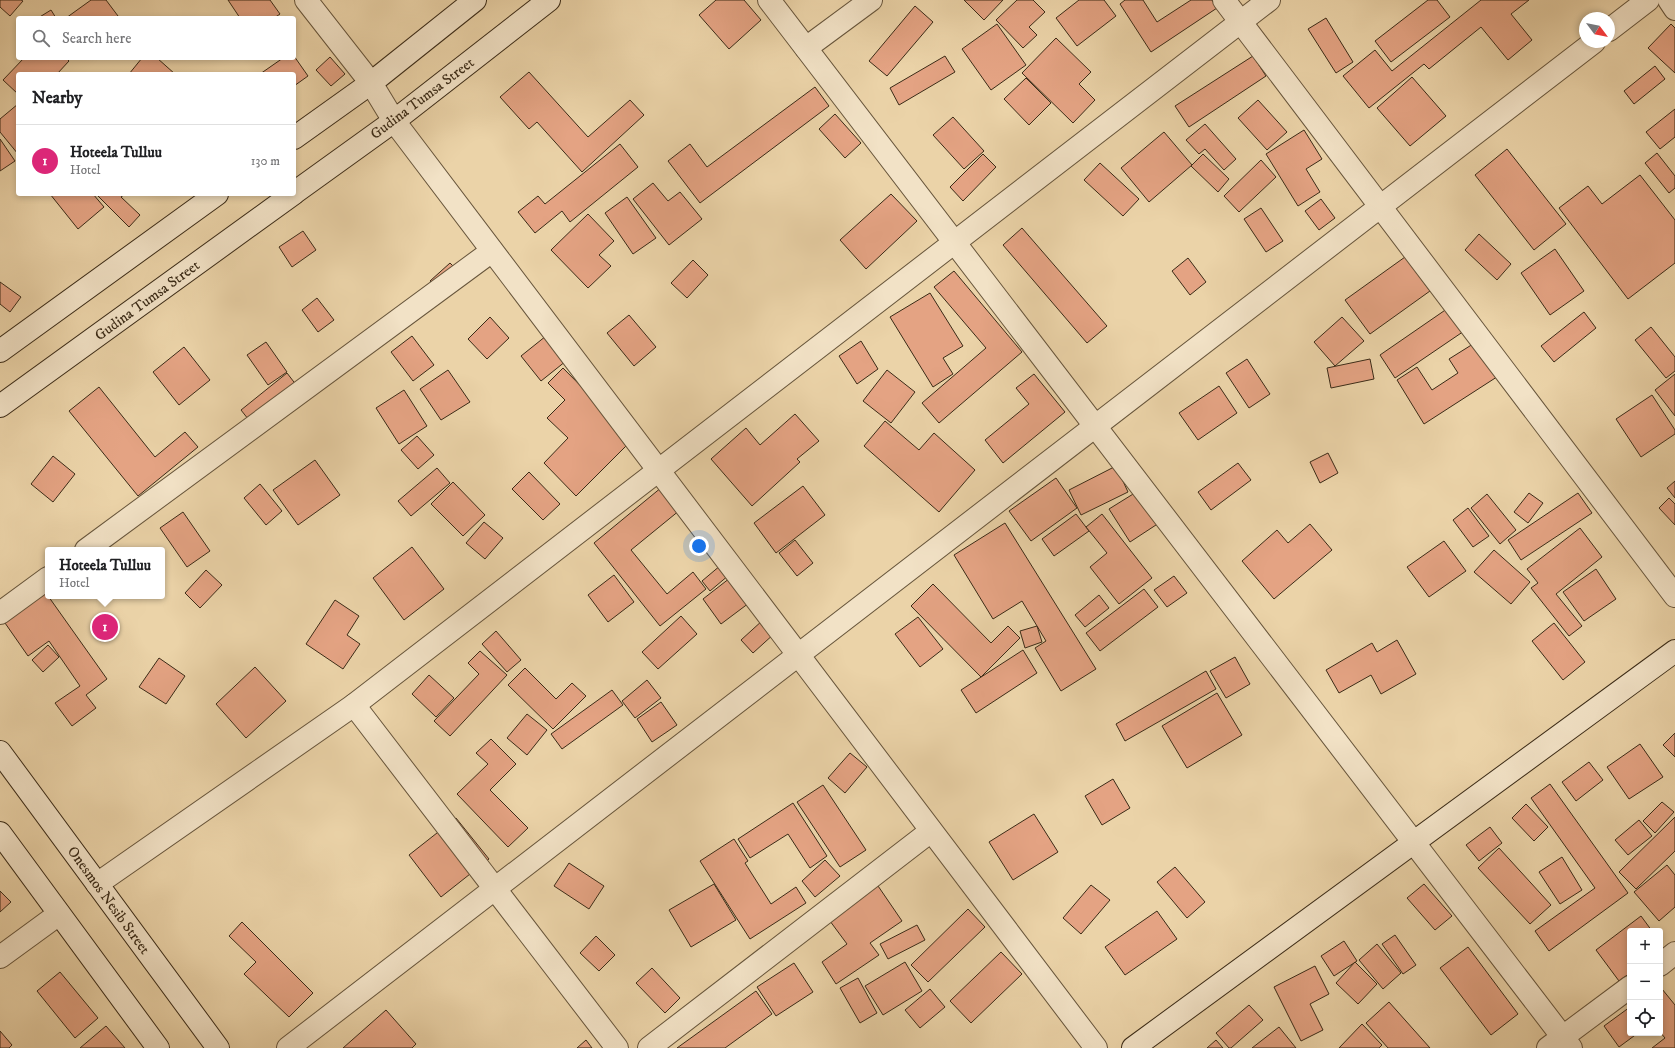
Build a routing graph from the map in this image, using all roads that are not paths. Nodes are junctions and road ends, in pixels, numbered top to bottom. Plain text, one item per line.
1 (306, 0) edge
2 (475, 0) edge
3 (549, 0) edge
4 (769, 0) edge
5 (871, 0) edge
6 (1224, 0) edge
7 (1270, 0) edge
8 (1648, 0) edge
9 (1668, 0) edge
10 (1675, 9) edge
11 (1241, 22) junction
12 (1615, 25) edge
13 (806, 48) junction
14 (1586, 48) edge
15 (371, 83) junction
16 (394, 121) junction
17 (296, 137) edge
18 (296, 193) edge
19 (214, 196) edge
20 (291, 196) edge
21 (1380, 206) junction
22 (955, 242) junction
23 (492, 251) junction
24 (0, 351) edge
25 (0, 406) edge
26 (1095, 426) junction
27 (658, 470) junction
28 (90, 547) edge
29 (45, 580) edge
30 (1675, 596) edge
31 (0, 613) edge
32 (1675, 651) edge
33 (798, 655) junction
34 (354, 705) junction
35 (0, 752) edge
36 (931, 830) junction
37 (0, 833) edge
38 (1413, 842) junction
39 (97, 884) junction
40 (495, 888) junction
41 (59, 914) junction
42 (1675, 954) edge
43 (0, 957) edge
44 (1661, 964) edge
45 (1627, 989) edge
46 (1560, 1044) edge
47 (158, 1048) edge
48 (218, 1048) edge
49 (288, 1048) edge
50 (617, 1048) edge
51 (649, 1048) edge
52 (1096, 1048) edge
53 (1133, 1048) edge

1 - 15 street
2 - 15 street
3 - 16 street, Gudina Tumsa Street
4 - 13 street
5 - 13 street
6 - 11 street
7 - 11 street
8 - 12 street
9 - 10 street
11 - 21 street
11 - 22 street
13 - 22 street
14 - 21 street
15 - 16 street
15 - 17 street
16 - 18 street, Gudina Tumsa Street
16 - 23 street
19 - 24 street
20 - 25 street, Gudina Tumsa Street
21 - 26 street
21 - 30 street
22 - 26 street
22 - 27 street
23 - 27 street
23 - 28 street
26 - 33 street
26 - 38 street
27 - 33 street
27 - 34 street
29 - 31 street
32 - 38 street
33 - 36 street
33 - 40 street
34 - 39 street
34 - 40 street
35 - 39 street, Onesmos Nesib Street
36 - 51 street
36 - 52 street
37 - 41 street
38 - 46 street
38 - 53 street
39 - 48 street, Onesmos Nesib Street
40 - 49 street
40 - 50 street
41 - 43 street
41 - 47 street
42 - 44 street
45 - 46 street

